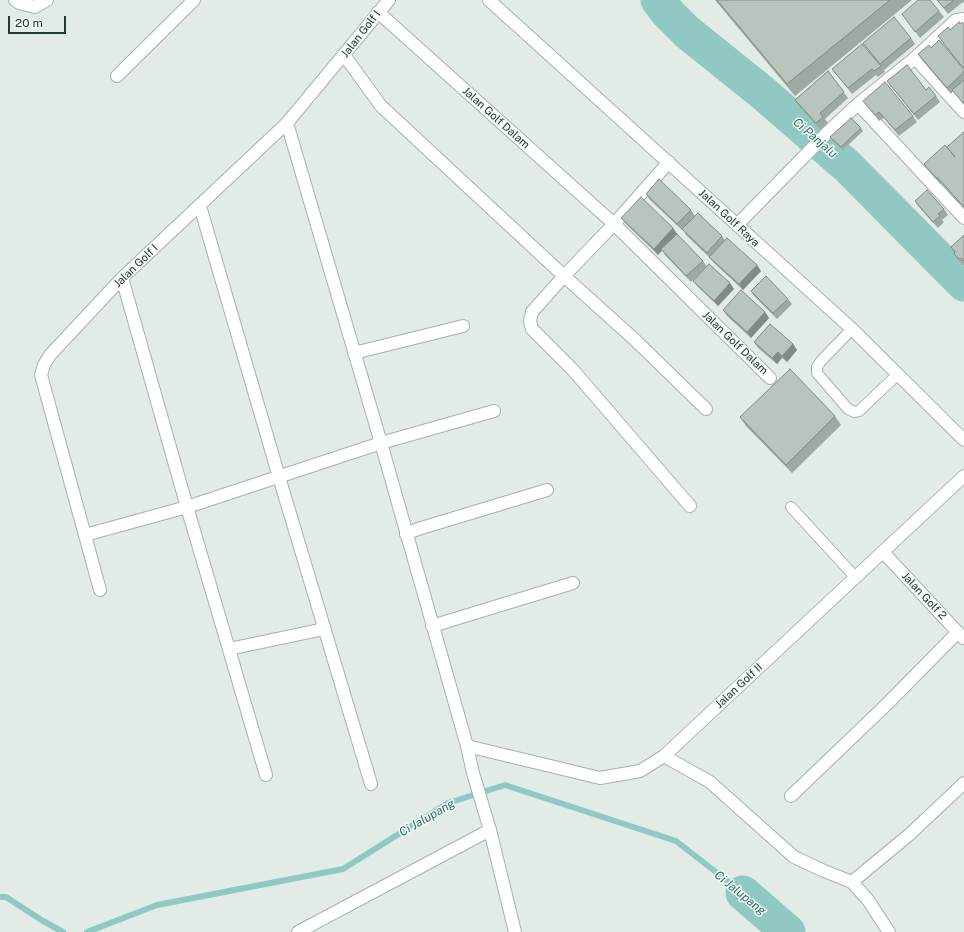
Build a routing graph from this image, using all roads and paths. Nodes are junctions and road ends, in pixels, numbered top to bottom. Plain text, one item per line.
1 (15, 0) edge
2 (47, 0) edge
3 (194, 0) edge
4 (389, 0) edge
5 (489, 0) edge
6 (378, 12) junction
7 (964, 19) edge
8 (344, 55) junction
9 (915, 58) junction
10 (117, 76) dead end
11 (858, 104) junction
12 (964, 112) edge
13 (287, 123) junction
14 (668, 162) junction
15 (200, 206) junction
16 (964, 218) edge
17 (614, 224) junction
18 (737, 225) junction
19 (564, 276) junction
20 (122, 278) junction
21 (463, 326) dead end
22 (852, 329) junction
23 (354, 353) junction
24 (898, 374) junction
25 (770, 378) dead end
26 (706, 409) dead end
27 (494, 411) dead end
28 (964, 440) edge
29 (381, 443) junction
30 (964, 476) edge
31 (279, 477) junction
32 (546, 490) dead end
33 (690, 506) dead end
34 (187, 507) junction
35 (791, 507) dead end
36 (406, 534) junction
37 (85, 535) junction
38 (883, 552) junction
39 (856, 578) junction
40 (573, 583) dead end
41 (100, 590) dead end
42 (432, 626) junction
43 (324, 628) junction
44 (961, 636) edge
45 (229, 649) junction
46 (467, 746) junction
47 (664, 756) junction
48 (266, 775) dead end
49 (964, 783) edge
50 (371, 784) dead end
51 (791, 796) dead end
52 (490, 830) junction
53 (852, 882) junction
54 (298, 932) edge
55 (515, 932) edge
56 (889, 932) edge

1 - 2 street
3 - 10 street
4 - 6 street, Jalan Golf I
5 - 14 street, Jalan Golf Raya
6 - 8 street, Jalan Golf I
6 - 17 street, Jalan Golf Dalam
7 - 9 street
8 - 13 street, Jalan Golf I
8 - 19 street
9 - 11 street
9 - 12 street
11 - 16 street
11 - 18 street
13 - 15 street, Jalan Golf I
13 - 23 street
14 - 17 street
14 - 18 street, Jalan Golf Raya
15 - 20 street, Jalan Golf I
15 - 31 street
17 - 19 street
17 - 25 street, Jalan Golf Dalam
18 - 22 street, Jalan Golf Raya
19 - 26 street
19 - 33 street
20 - 34 street
20 - 37 street, Jalan Golf I
21 - 23 street
22 - 24 street, Jalan Golf Raya
22 - 24 lane
23 - 29 street
24 - 28 street, Jalan Golf Raya
27 - 29 street
29 - 31 street
29 - 36 street
30 - 38 street, Jalan Golf II
31 - 34 street
31 - 43 street
32 - 36 street
34 - 37 street
34 - 45 street
35 - 39 lane
36 - 42 street
37 - 41 street, Jalan Golf I
38 - 39 street, Jalan Golf II
38 - 44 street, Jalan Golf 2
39 - 47 street, Jalan Golf II
40 - 42 street
42 - 46 street
43 - 45 street
43 - 50 street
44 - 51 street
45 - 48 street
46 - 47 street, Jalan Golf II
46 - 52 street
47 - 53 street
49 - 53 street
52 - 54 street
52 - 55 street
53 - 56 street

